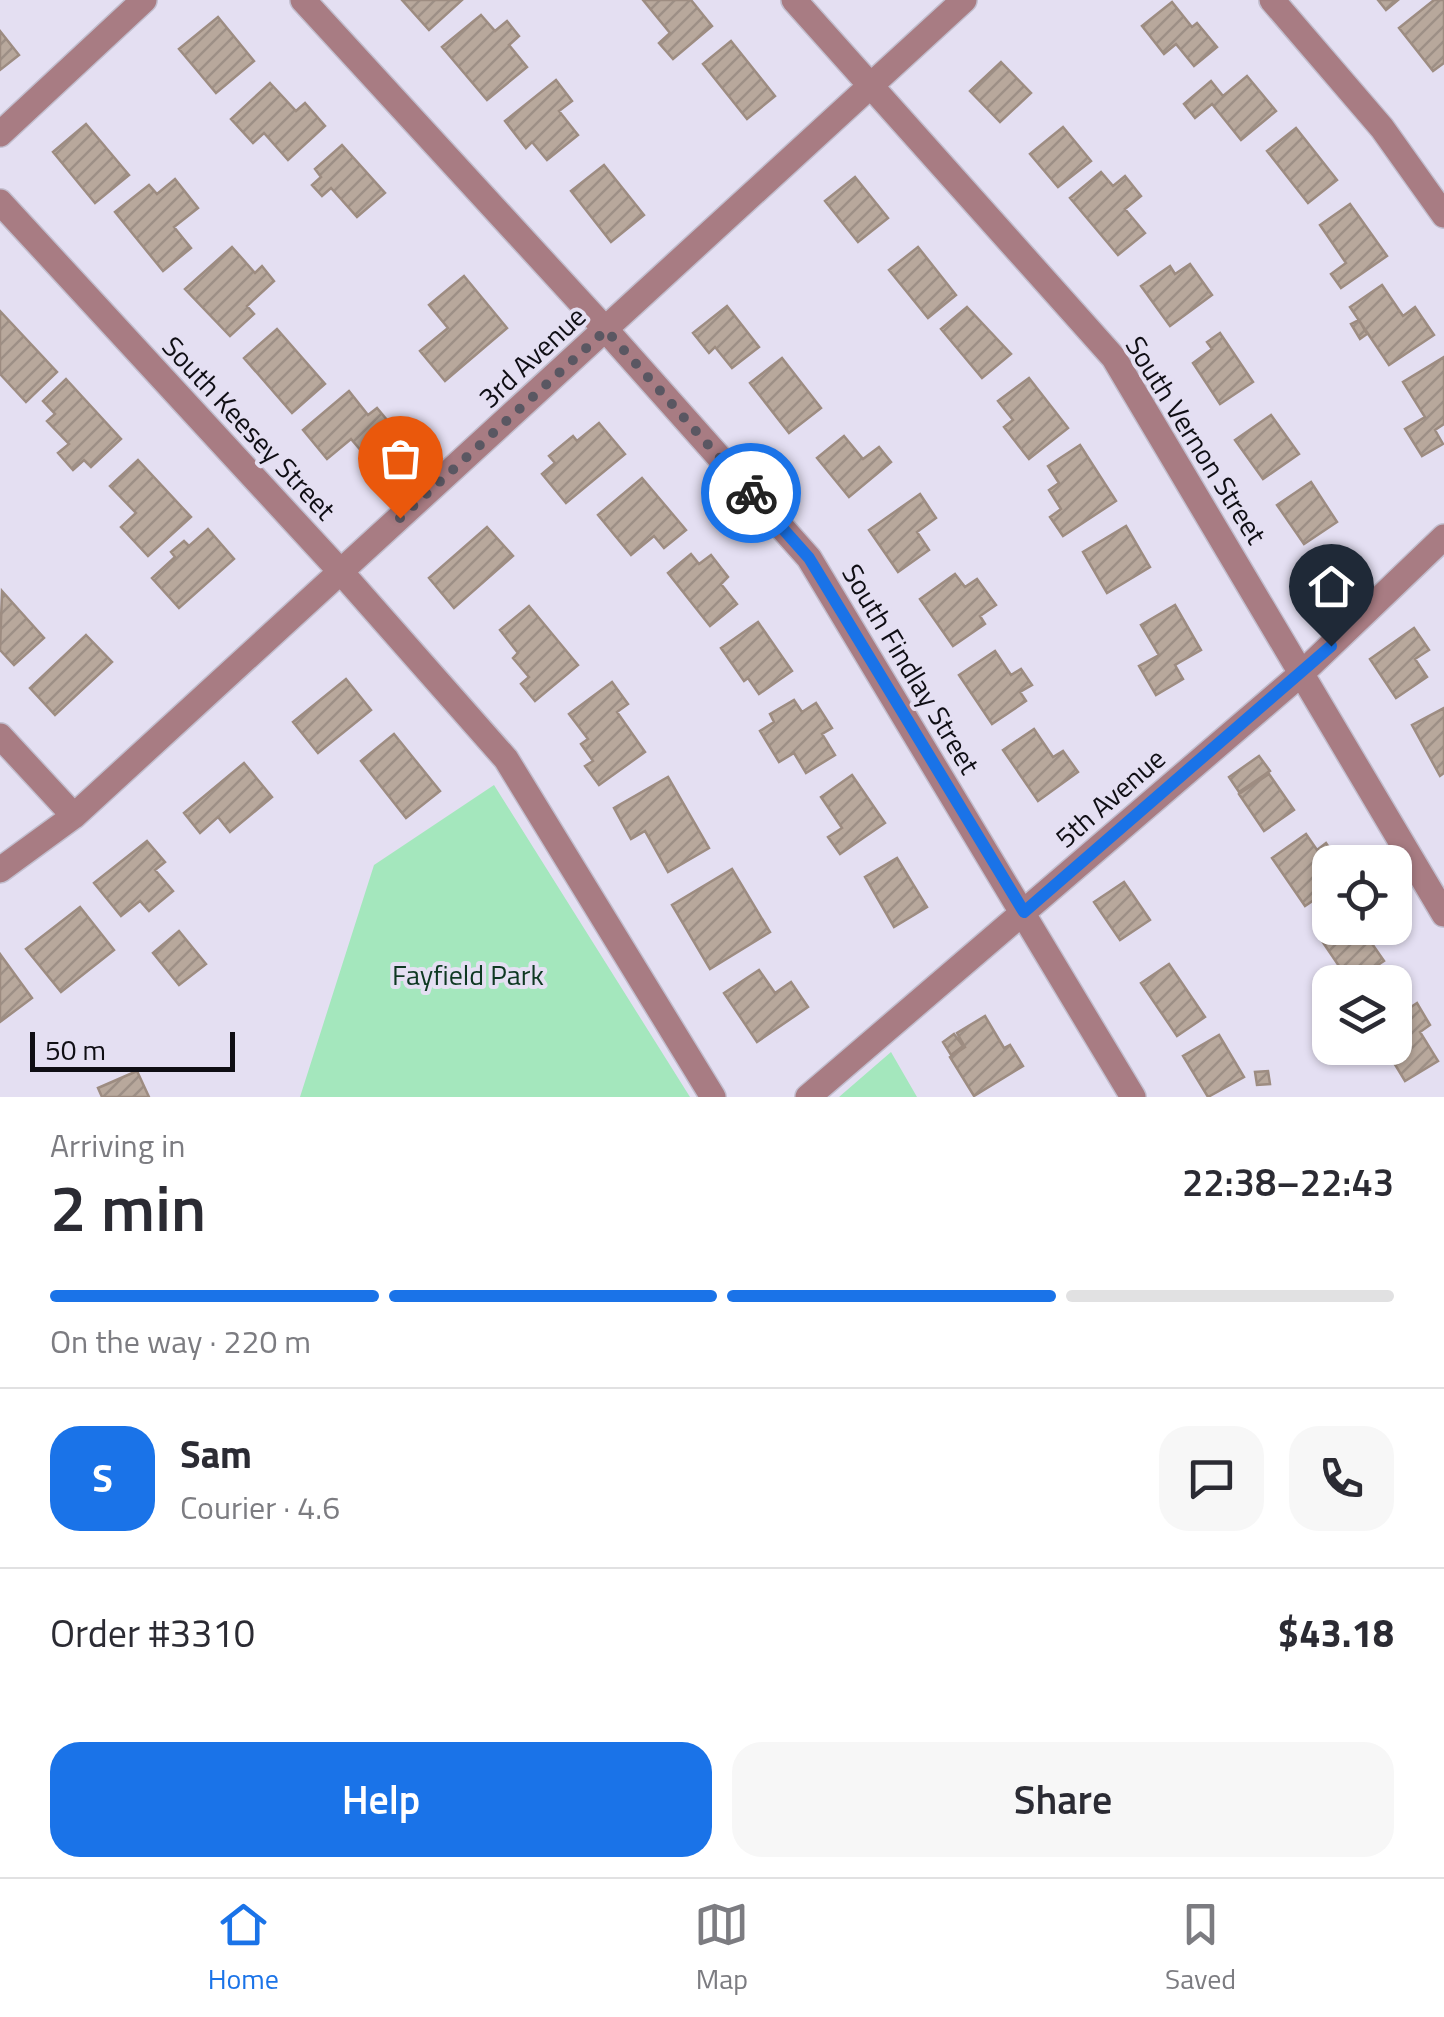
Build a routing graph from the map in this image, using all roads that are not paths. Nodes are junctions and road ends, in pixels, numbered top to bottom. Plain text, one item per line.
1 (144, 0) edge
2 (303, 0) edge
3 (794, 0) edge
4 (964, 0) edge
5 (1272, 0) edge
6 (872, 85) junction
7 (0, 134) edge
8 (0, 202) edge
9 (1444, 215) edge
10 (606, 330) junction
11 (1444, 537) edge
12 (341, 572) junction
13 (1302, 672) junction
14 (0, 736) edge
15 (74, 816) junction
16 (0, 870) edge
17 (1024, 912) junction
18 (1444, 914) edge
19 (714, 1097) edge
20 (808, 1097) edge
21 (1133, 1097) edge

1 - 7 street
2 - 10 street, South Findlay Street
3 - 6 street, South Vernon Street
4 - 6 street, 3rd Avenue
5 - 9 street
6 - 10 street, 3rd Avenue
6 - 13 street, South Vernon Street
8 - 12 street, South Keesey Street
10 - 12 street, 3rd Avenue
10 - 17 street, South Findlay Street
11 - 13 street, 5th Avenue
12 - 15 street, 3rd Avenue
12 - 19 street, South Keesey Street
13 - 17 street, 5th Avenue
13 - 18 street, South Vernon Street
14 - 15 street
15 - 16 street, 3rd Avenue
17 - 20 street, 5th Avenue
17 - 21 street, South Findlay Street

